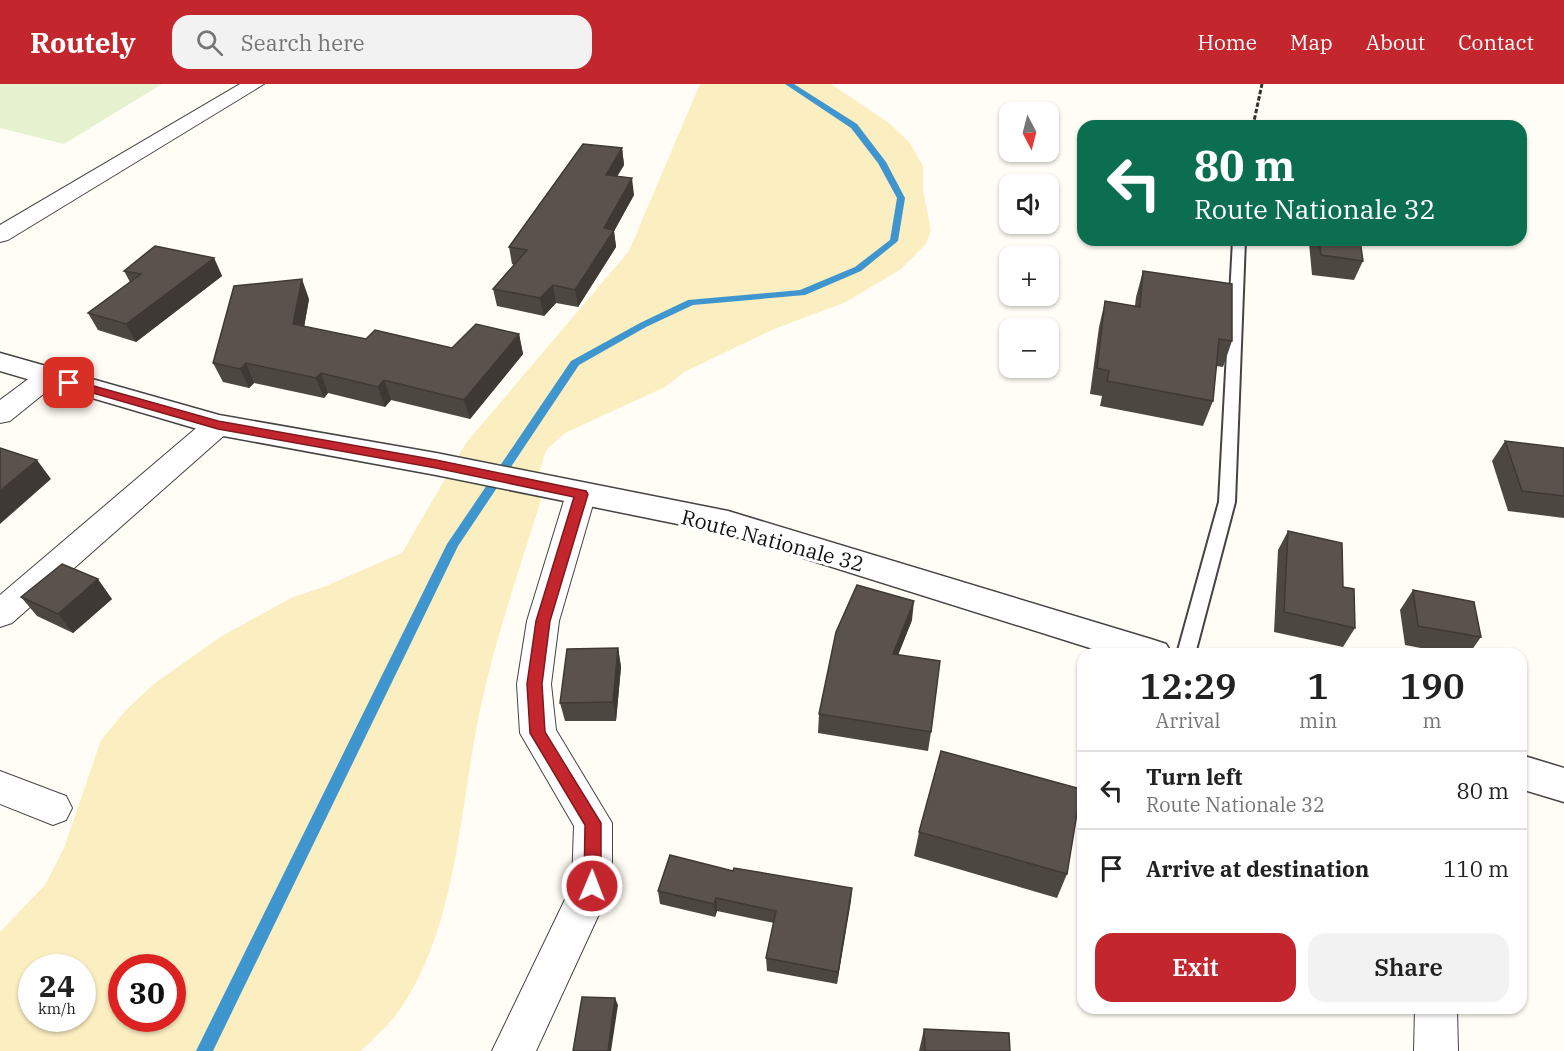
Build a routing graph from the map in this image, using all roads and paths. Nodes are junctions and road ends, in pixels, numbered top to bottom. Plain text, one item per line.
1 (254, 84) edge
2 (1262, 84) edge
3 (1254, 120) edge
4 (0, 235) edge
5 (1239, 246) edge
6 (1, 364) edge
7 (48, 377) junction
8 (0, 414) edge
9 (218, 425) junction
10 (581, 494) junction
11 (0, 614) edge
12 (1134, 648) edge
13 (1188, 648) edge
14 (1527, 774) edge
15 (1564, 785) edge
16 (0, 787) edge
17 (53, 808) dead end
18 (1436, 1014) edge
19 (514, 1051) edge
20 (1436, 1051) edge

1 - 4 street
2 - 3 path
5 - 13 lane
6 - 7 street, Route Nationale 32
7 - 8 street
7 - 9 street, Route Nationale 32
9 - 10 street, Route Nationale 32
9 - 11 street
10 - 12 street, Route Nationale 32
10 - 19 street
14 - 15 street
16 - 17 street
18 - 20 street

